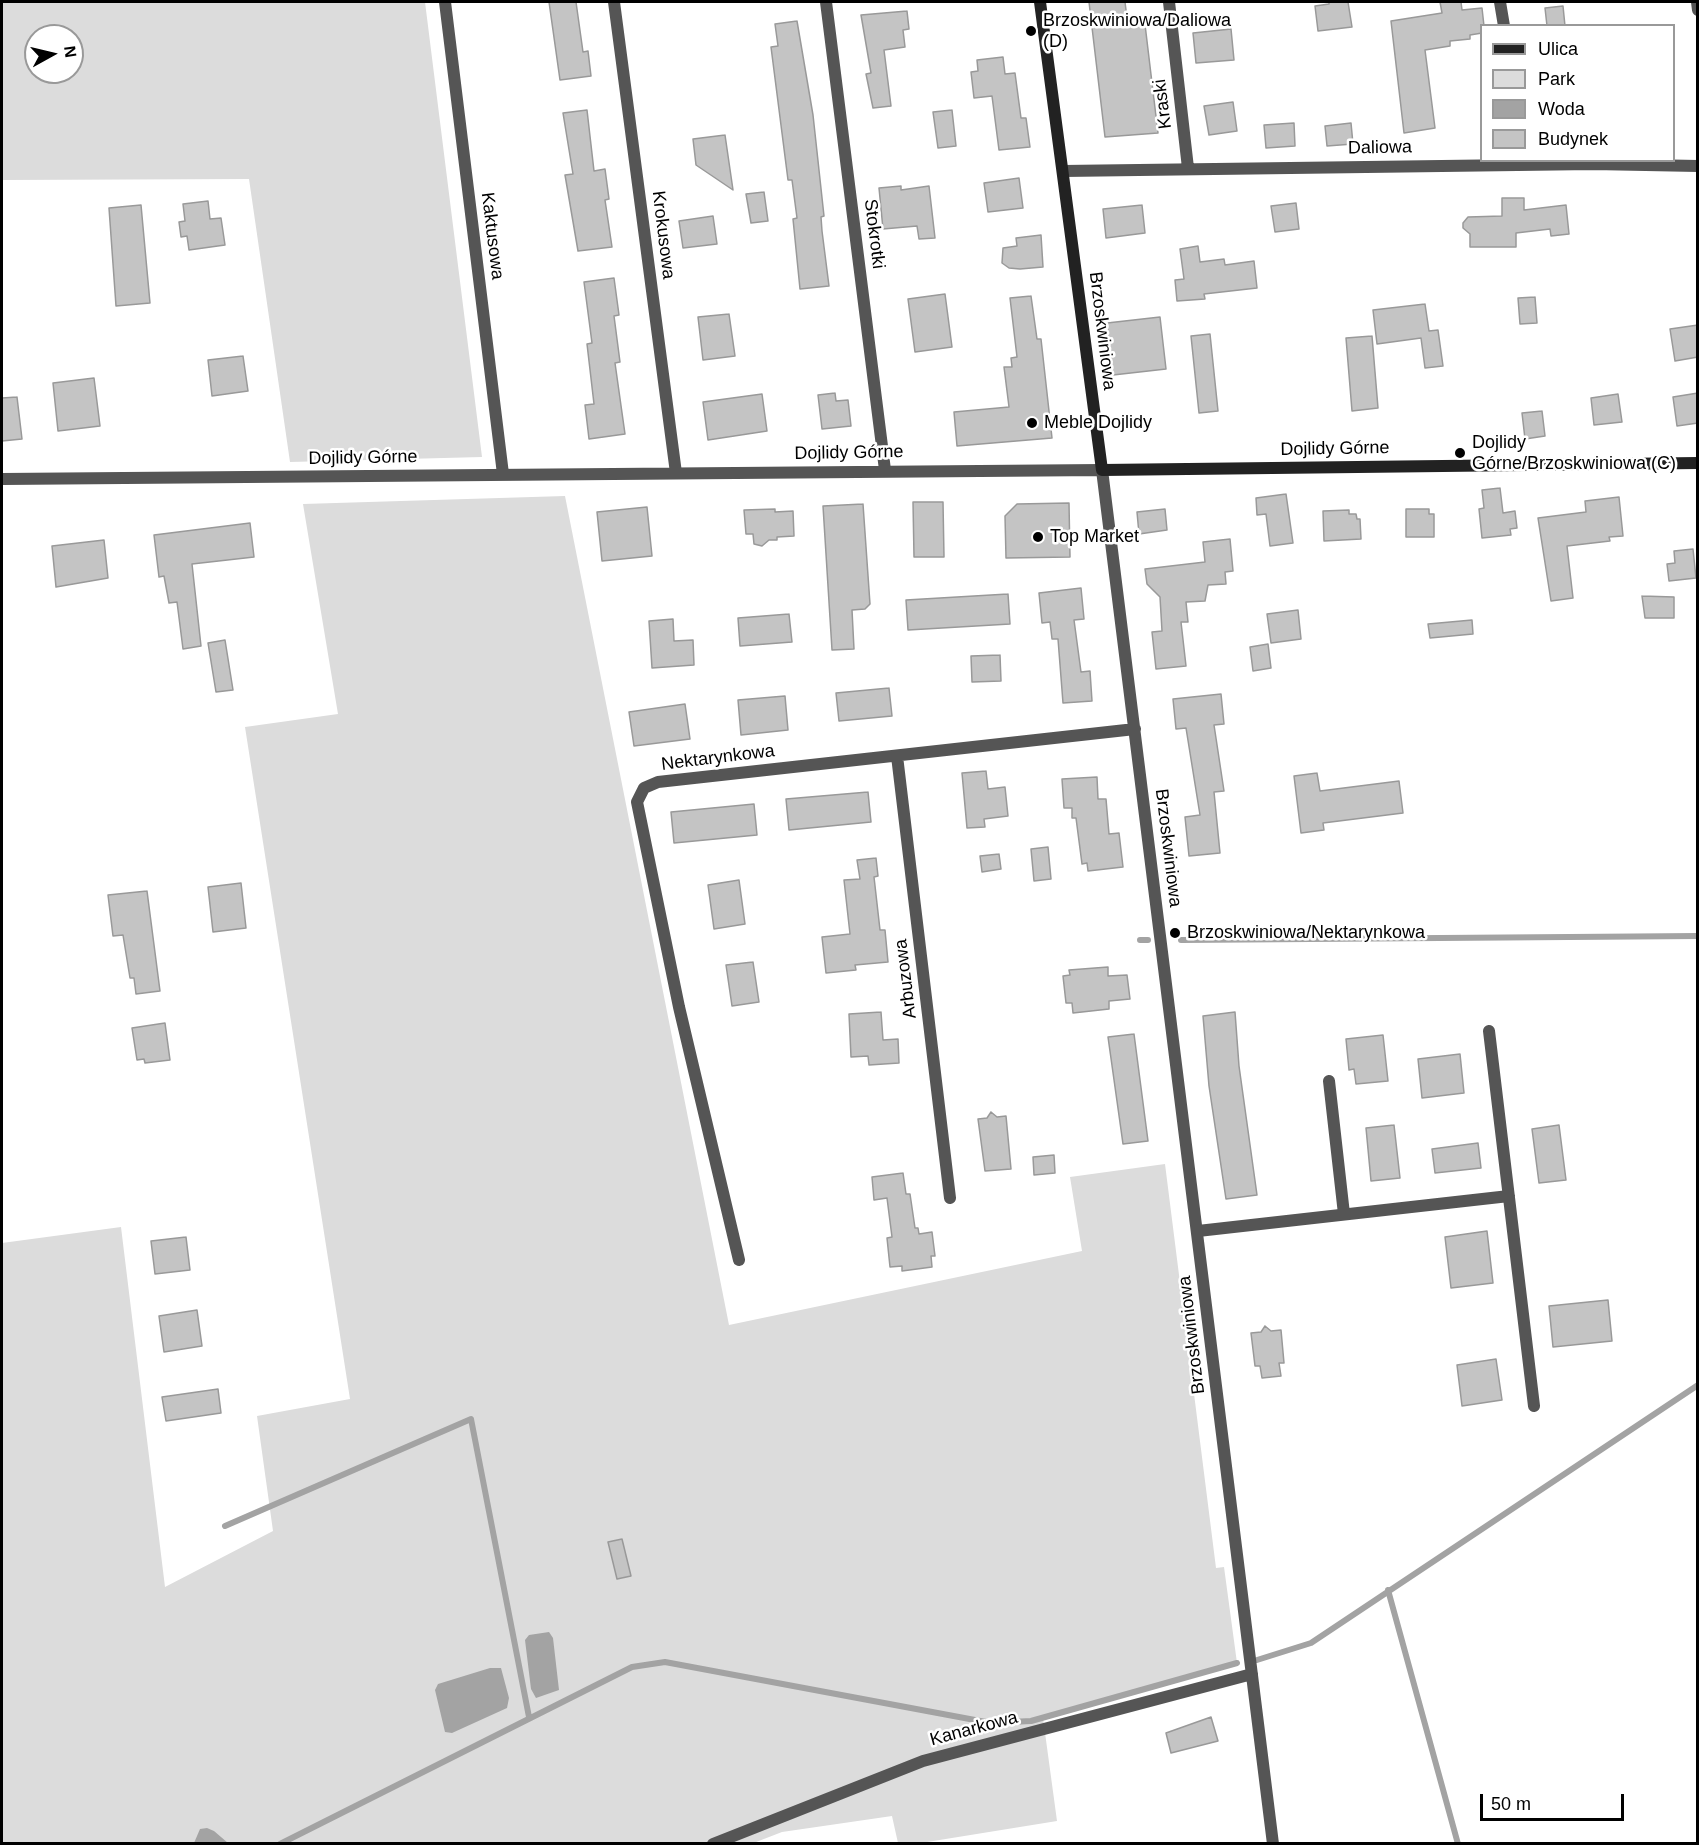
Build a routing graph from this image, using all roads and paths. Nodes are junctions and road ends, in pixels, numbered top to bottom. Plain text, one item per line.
1 (445, 2) edge
2 (614, 2) edge
3 (826, 2) edge
4 (1040, 2) edge
5 (1169, 2) edge
6 (1500, 2) edge
7 (1696, 2) edge
8 (1698, 10) edge
9 (1504, 24) edge
10 (1522, 162) edge
11 (1698, 166) edge
12 (1188, 168) junction
13 (1064, 171) junction
14 (1698, 463) edge
15 (885, 470) junction
16 (1102, 470) junction
17 (676, 473) junction
18 (503, 474) junction
19 (2, 479) edge
20 (1135, 729) junction
21 (897, 756) junction
22 (1489, 1031) dead end
23 (1329, 1081) dead end
24 (1509, 1196) junction
25 (950, 1198) dead end
26 (1344, 1214) junction
27 (1198, 1231) junction
28 (739, 1260) dead end
29 (1534, 1406) dead end
30 (1252, 1674) junction
31 (713, 1844) edge
32 (1273, 1844) edge

1 - 18 street, Kaktusowa
2 - 17 street, Krokusowa
3 - 15 street, Stokrotki
4 - 13 street, Brzoskwiniowa
5 - 12 street, Kraski
6 - 9 street
7 - 8 street
10 - 11 street, Daliowa
10 - 12 street, Daliowa
12 - 13 street, Daliowa
13 - 16 street, Brzoskwiniowa
14 - 16 street, Dojlidy Górne
15 - 16 street, Dojlidy Górne
15 - 17 street, Dojlidy Górne
16 - 20 street, Brzoskwiniowa
17 - 18 street, Dojlidy Górne
18 - 19 street, Dojlidy Górne
20 - 21 street, Nektarynkowa
20 - 27 street, Brzoskwiniowa
21 - 25 street, Arbuzowa
21 - 28 street, Nektarynkowa
22 - 24 street
23 - 26 street
24 - 26 street
24 - 29 street
26 - 27 street
27 - 30 street, Brzoskwiniowa
30 - 31 street, Kanarkowa
30 - 32 street, Brzoskwiniowa

